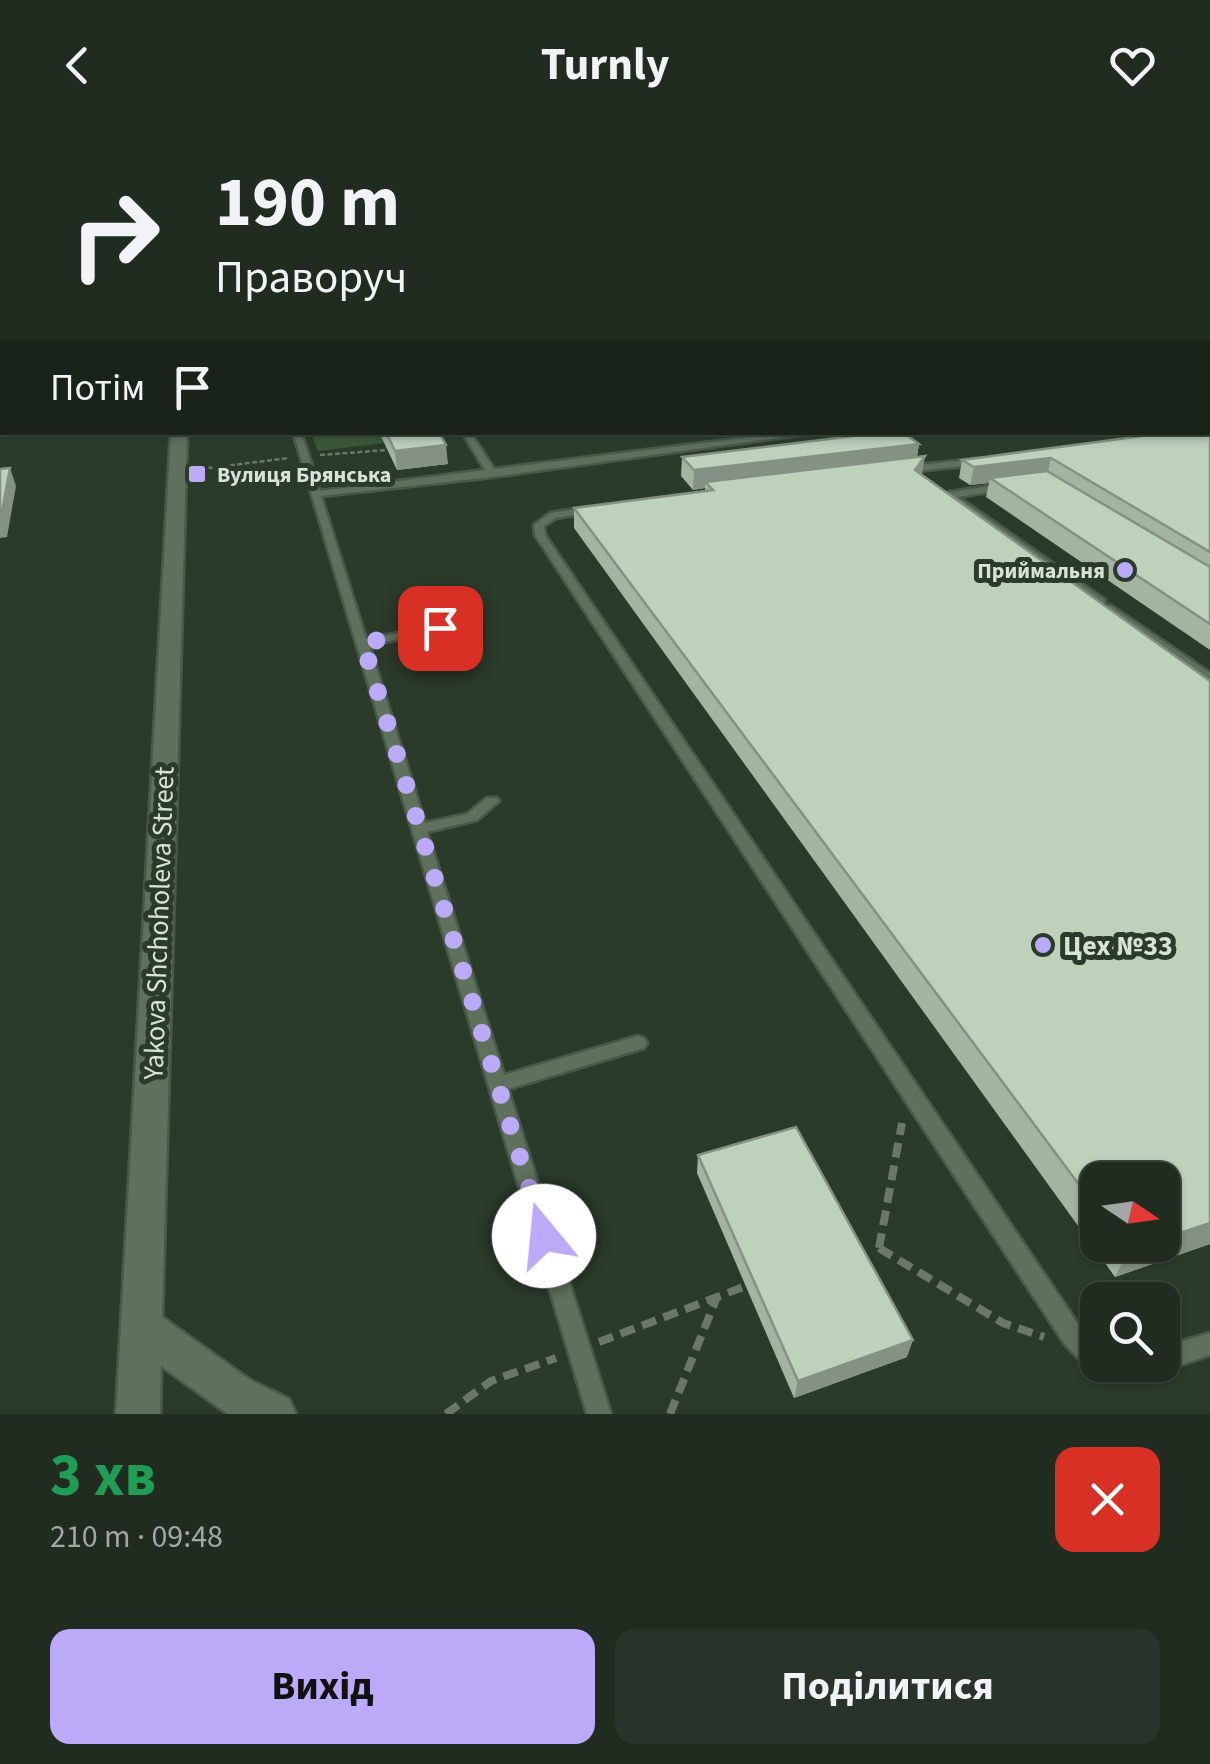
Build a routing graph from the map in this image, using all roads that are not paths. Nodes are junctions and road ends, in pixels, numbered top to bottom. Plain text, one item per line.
1 (179, 435) edge
2 (298, 435) edge
3 (468, 435) edge
4 (793, 435) edge
5 (996, 460) edge
6 (889, 471) edge
7 (492, 474) junction
8 (1026, 484) edge
9 (317, 494) junction
10 (599, 508) edge
11 (440, 628) dead end
12 (363, 643) junction
13 (1210, 679) edge
14 (492, 800) dead end
15 (420, 829) junction
16 (638, 1043) dead end
17 (498, 1085) junction
18 (141, 1326) junction
19 (1080, 1343) edge
20 (1210, 1344) edge
21 (1180, 1353) edge
22 (138, 1414) edge
23 (274, 1414) edge
24 (599, 1414) edge

1 - 18 street, Yakova Shchoholeva Street
2 - 9 lane
3 - 7 lane
4 - 7 lane
5 - 6 lane
7 - 9 lane
8 - 13 lane
9 - 12 lane
10 - 19 lane
11 - 12 lane
12 - 15 lane
14 - 15 lane
15 - 17 lane
16 - 17 lane
17 - 24 lane
18 - 22 street, Yakova Shchoholeva Street
18 - 23 street
20 - 21 lane

